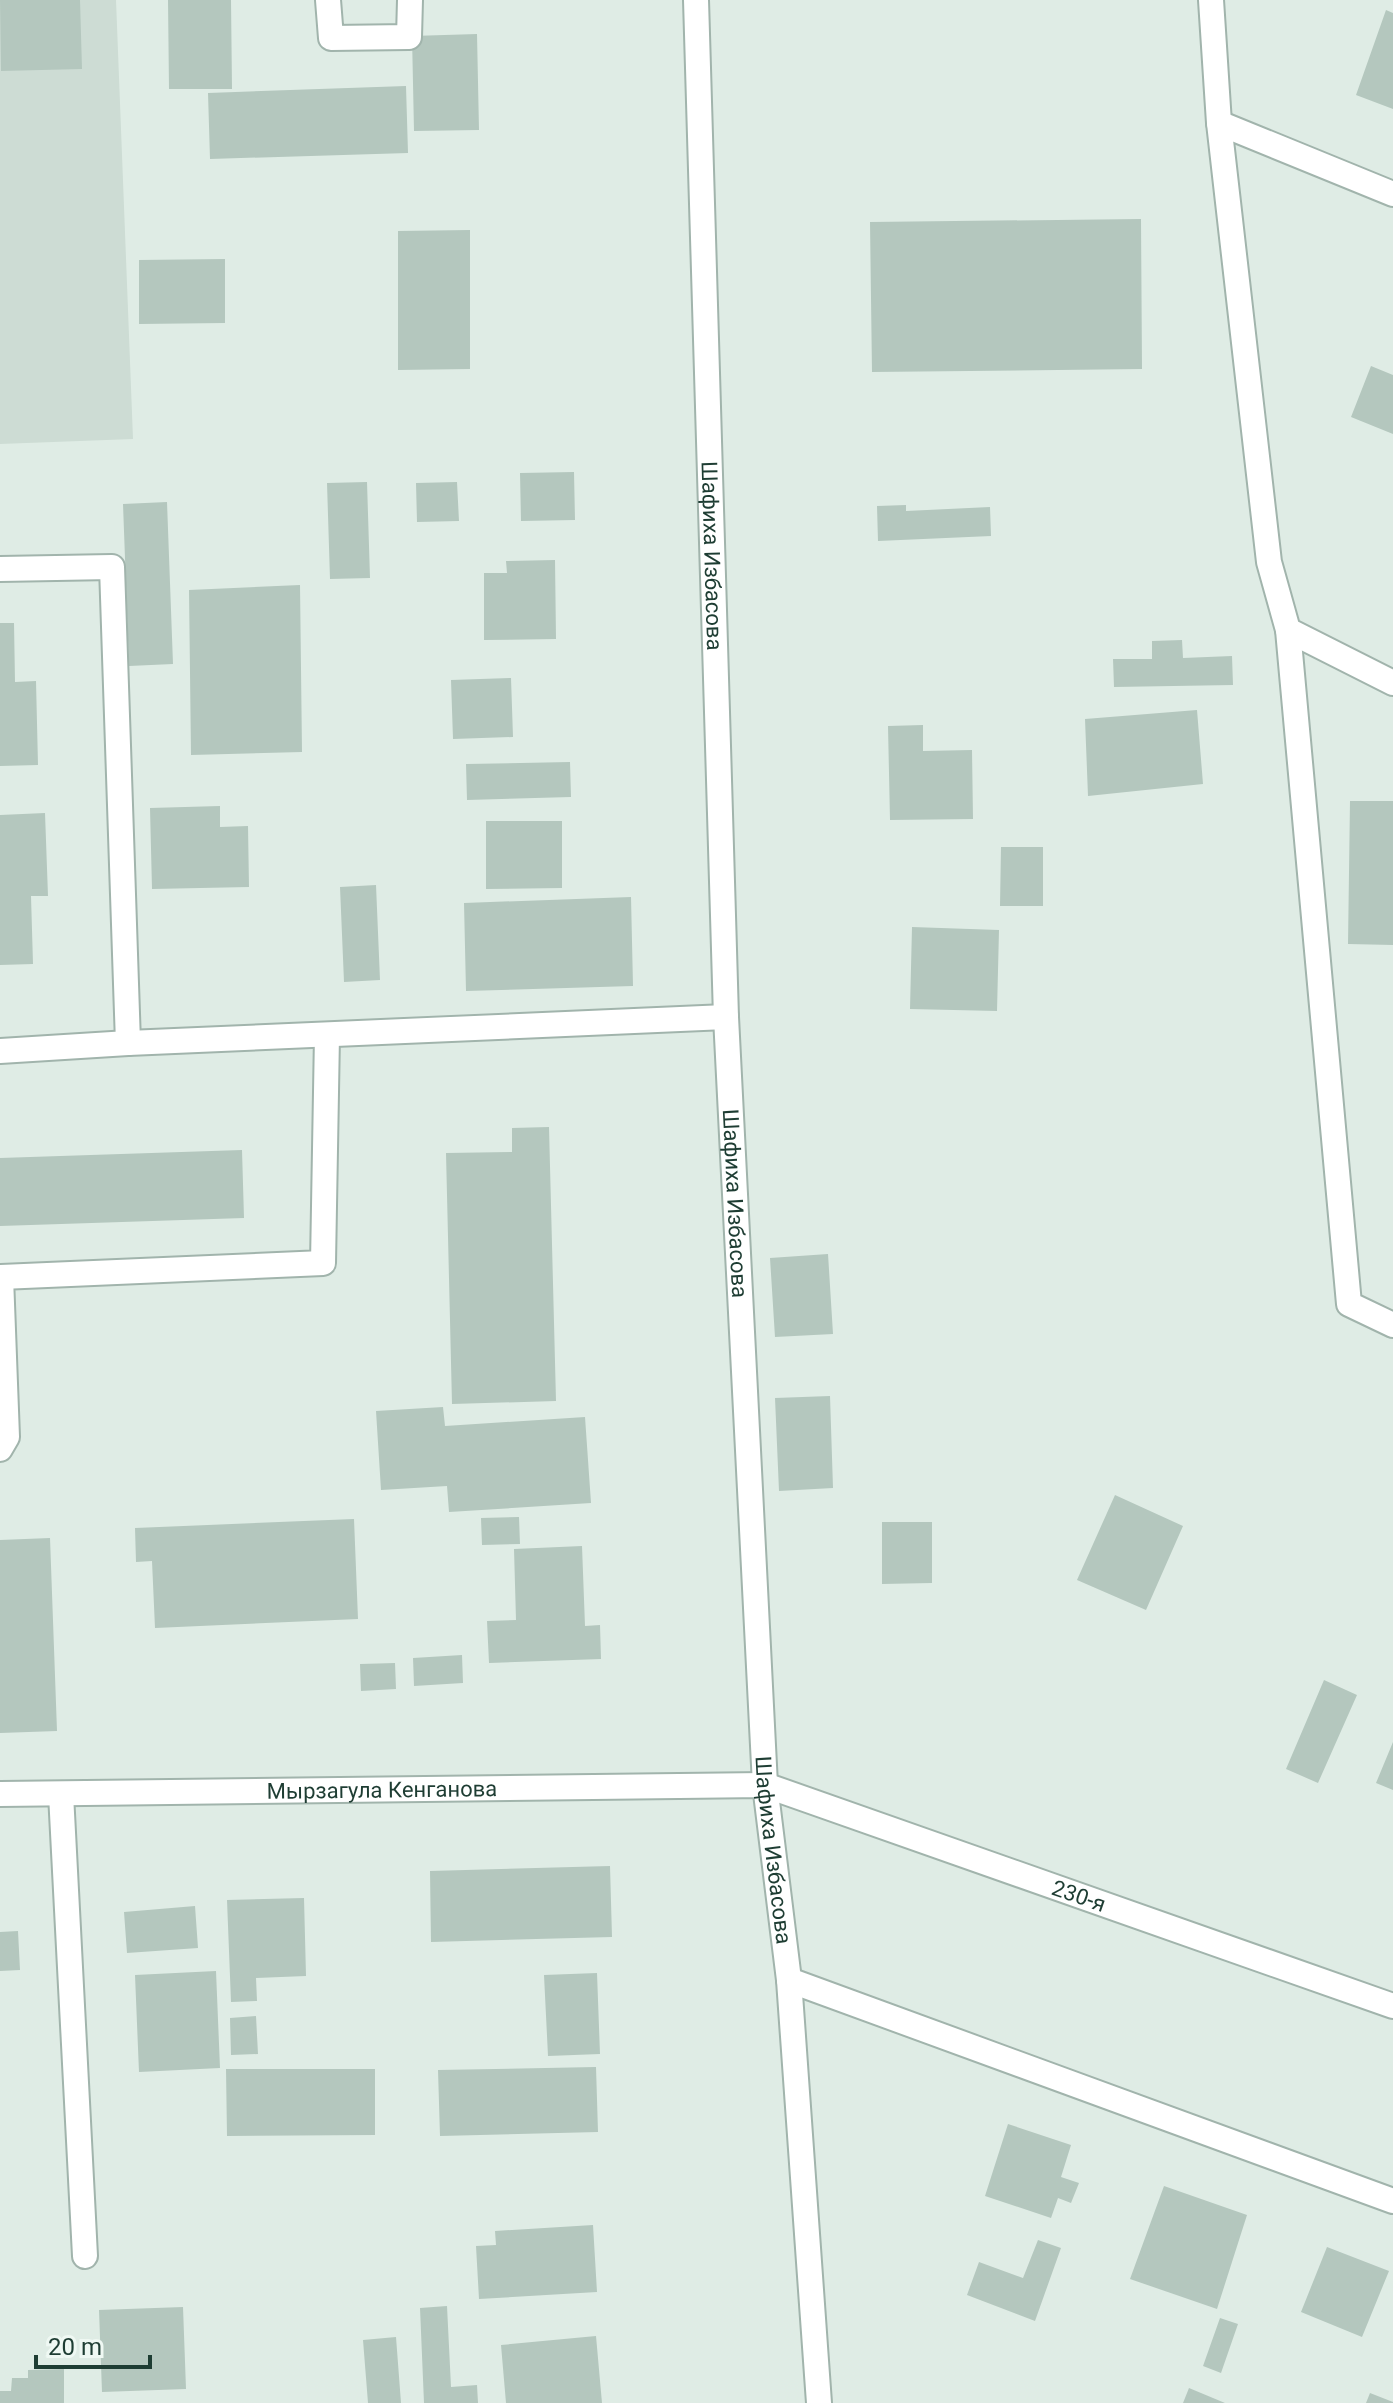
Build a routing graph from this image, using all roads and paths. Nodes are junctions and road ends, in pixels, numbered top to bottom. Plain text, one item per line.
1 (328, 0) edge
2 (410, 0) edge
3 (696, 0) edge
4 (1211, 0) edge
5 (1219, 123) junction
6 (1393, 194) edge
7 (0, 569) edge
8 (1288, 630) junction
9 (1393, 683) edge
10 (726, 1017) junction
11 (327, 1035) junction
12 (128, 1043) junction
13 (0, 1051) edge
14 (1393, 1325) edge
15 (0, 1449) edge
16 (765, 1785) junction
17 (0, 1794) edge
18 (61, 1794) junction
19 (789, 1980) junction
20 (1393, 2006) edge
21 (1393, 2201) edge
22 (85, 2256) dead end
23 (818, 2396) edge
24 (841, 2403) edge

1 - 2 street
3 - 10 street, Шафиха Избасова
4 - 5 street
5 - 6 street
5 - 8 street
7 - 12 street
8 - 9 street
8 - 14 street
10 - 11 street
10 - 16 street, Шафиха Избасова
11 - 12 street
11 - 15 street
12 - 13 street
16 - 18 street, Мырзагула Кенганова
16 - 19 street, Шафиха Избасова
16 - 20 street, 230-я
17 - 18 street, Мырзагула Кенганова
18 - 22 street
19 - 21 street
19 - 23 street, Шафиха Избасова
23 - 24 street

